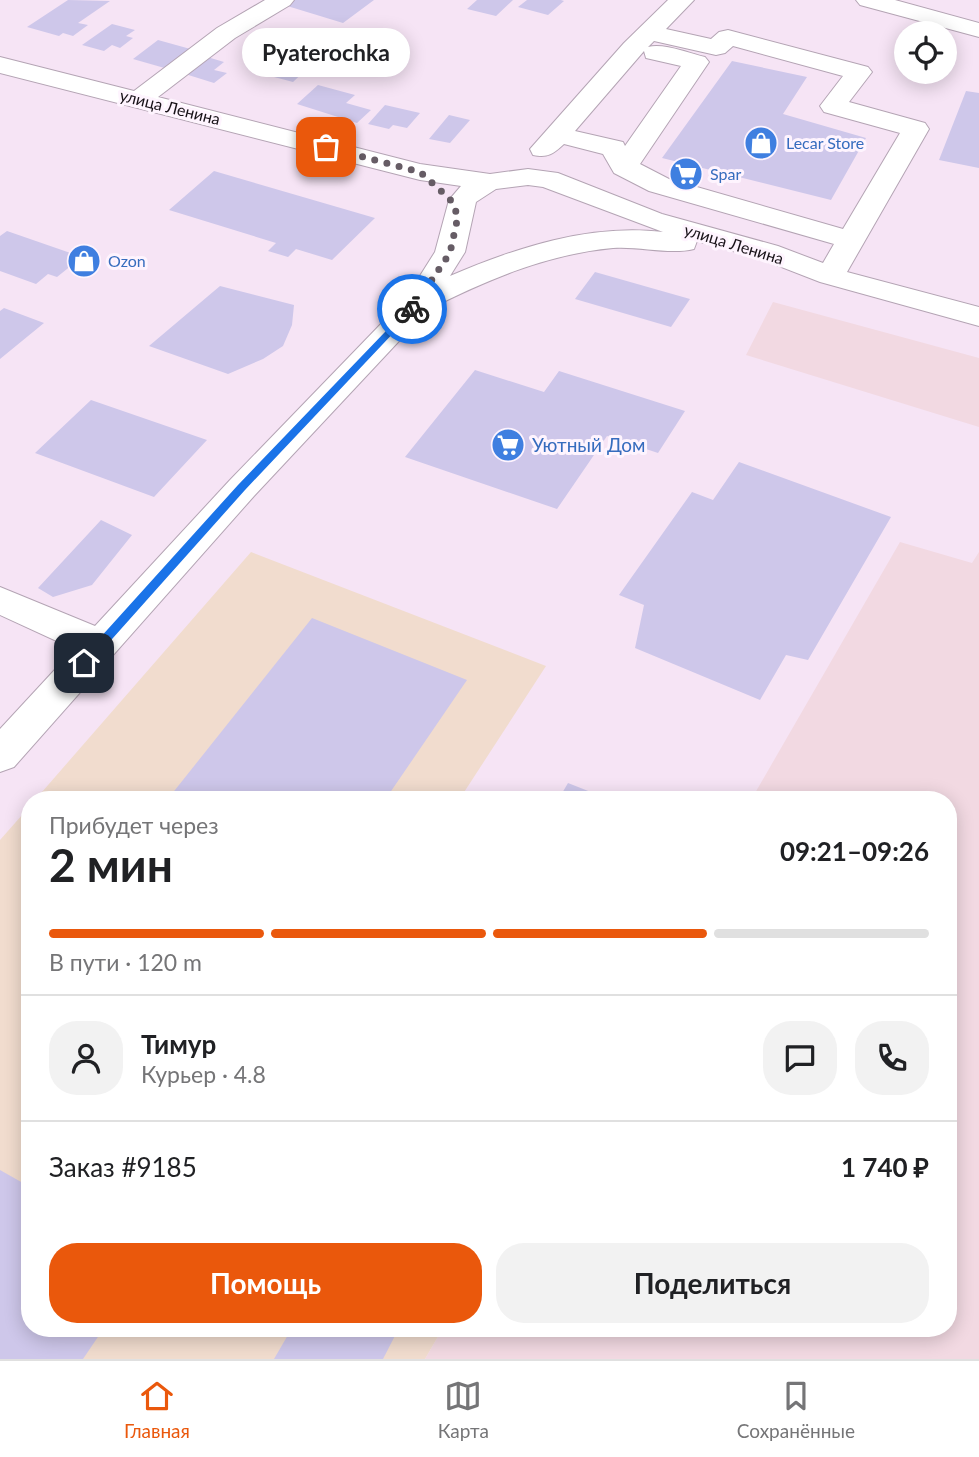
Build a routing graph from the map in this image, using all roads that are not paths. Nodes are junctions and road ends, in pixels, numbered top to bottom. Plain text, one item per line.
1 (282, 0) edge
2 (681, 0) edge
3 (868, 0) edge
4 (979, 30) edge
5 (641, 40) junction
6 (0, 65) edge
7 (139, 99) junction
8 (558, 135) junction
9 (624, 167) junction
10 (420, 172) junction
11 (490, 182) junction
12 (579, 193) junction
13 (458, 216) junction
14 (850, 240) junction
15 (549, 250) junction
16 (823, 273) junction
17 (418, 303) junction
18 (979, 317) edge
19 (0, 600) edge
20 (101, 645) junction
21 (0, 756) edge

1 - 7 street
2 - 5 street
3 - 4 street
5 - 8 street
5 - 9 street
5 - 14 street
6 - 7 street, улица Ленина
7 - 10 street, улица Ленина
8 - 9 street
8 - 11 street
8 - 12 street
9 - 14 street
10 - 11 street, улица Ленина
10 - 13 street, улица Ленина
11 - 12 street, улица Ленина
11 - 13 street, улица Ленина
12 - 15 street
12 - 16 street, улица Ленина
13 - 15 street
13 - 17 street
14 - 16 street
15 - 16 street
15 - 17 street
16 - 18 street, улица Ленина
17 - 20 street
19 - 20 street
20 - 21 street

